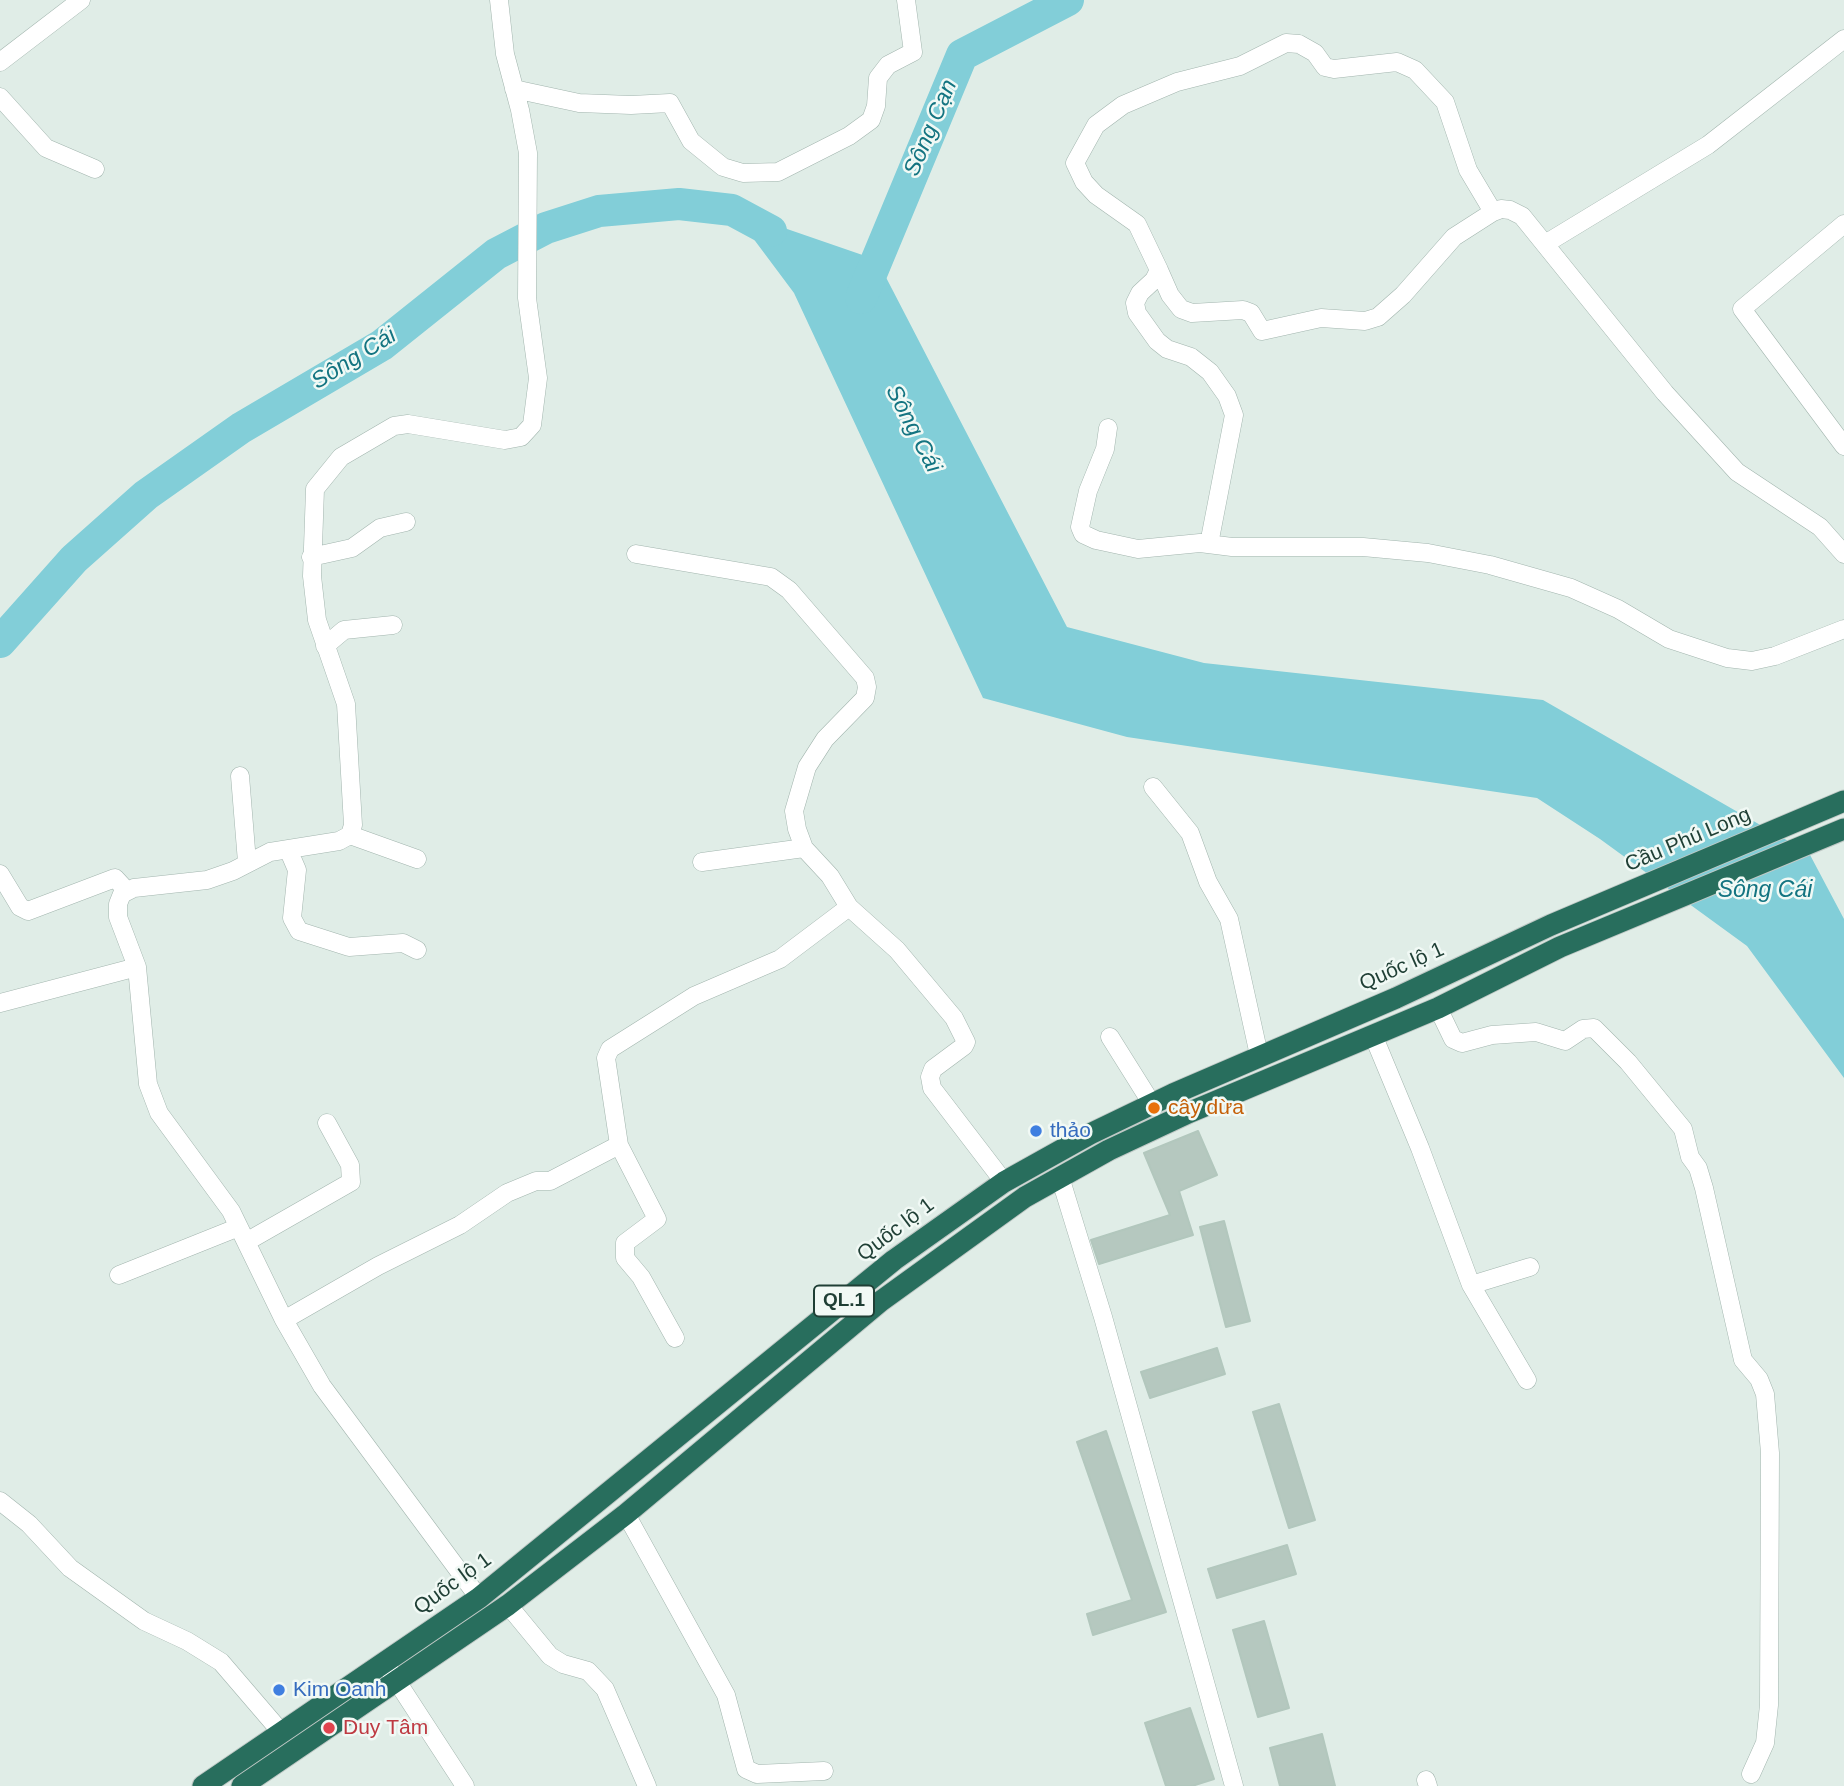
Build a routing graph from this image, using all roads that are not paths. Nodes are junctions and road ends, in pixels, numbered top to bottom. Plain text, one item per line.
1 (81, 0) edge
2 (499, 0) edge
3 (906, 0) edge
4 (1844, 39) edge
5 (0, 62) edge
6 (514, 89) junction
7 (0, 97) edge
8 (95, 169) dead end
9 (1493, 212) junction
10 (1844, 224) edge
11 (1545, 244) junction
12 (1159, 270) junction
13 (1108, 428) dead end
14 (1844, 446) edge
15 (406, 522) dead end
16 (1209, 544) junction
17 (636, 554) dead end
18 (1844, 554) edge
19 (311, 557) junction
20 (393, 625) dead end
21 (1844, 629) edge
22 (325, 646) junction
23 (240, 776) dead end
24 (1153, 787) dead end
25 (1844, 801) edge
26 (1844, 829) edge
27 (350, 835) junction
28 (804, 848) junction
29 (288, 849) junction
30 (417, 859) dead end
31 (247, 862) junction
32 (702, 862) dead end
33 (0, 874) edge
34 (127, 890) junction
35 (849, 907) junction
36 (1551, 925) joint
37 (417, 950) dead end
38 (137, 967) junction
39 (0, 1003) edge
40 (1438, 1008) junction
41 (1373, 1035) junction
42 (1110, 1037) dead end
43 (1259, 1055) junction
44 (1152, 1104) junction
45 (327, 1123) dead end
46 (619, 1145) junction
47 (1060, 1177) junction
48 (1004, 1182) junction
49 (242, 1235) junction
50 (1530, 1267) dead end
51 (119, 1275) dead end
52 (1471, 1285) junction
53 (284, 1320) junction
54 (675, 1338) dead end
55 (1527, 1380) dead end
56 (0, 1501) edge
57 (626, 1514) junction
58 (479, 1598) junction
59 (508, 1605) junction
60 (391, 1672) junction
61 (281, 1732) junction
62 (824, 1771) dead end
63 (1751, 1774) dead end
64 (203, 1786) edge
65 (242, 1786) edge
66 (465, 1786) edge
67 (647, 1786) edge
68 (1234, 1786) edge

1 - 5 street
2 - 6 street
3 - 6 street
4 - 11 street
6 - 19 street
7 - 8 street
9 - 11 street
9 - 12 street
9 - 12 street
10 - 14 street
11 - 18 street
12 - 16 street
13 - 16 street
15 - 19 street
16 - 21 street
17 - 28 street
19 - 22 street
20 - 22 street
22 - 27 street
23 - 31 street
24 - 43 street
25 - 36 highway, Cầu Phú Long / QL.1
26 - 40 highway, Quốc lộ 1 / QL.1
27 - 29 street
27 - 30 street
28 - 32 street
28 - 35 street
29 - 31 street
29 - 37 street
31 - 34 street
33 - 34 street
34 - 38 street
35 - 46 street
35 - 48 street
36 - 43 highway, Quốc lộ 1 / QL.1
38 - 39 street
38 - 49 street
40 - 41 highway, Quốc lộ 1 / QL.1
40 - 63 street
41 - 47 highway, Quốc lộ 1 / QL.1
41 - 52 street
42 - 44 street
43 - 44 highway, Quốc lộ 1 / QL.1
44 - 48 highway, Quốc lộ 1 / QL.1
45 - 49 street
46 - 53 street
46 - 54 street
47 - 57 highway, Quốc lộ 1 / QL.1
47 - 68 street
48 - 58 highway, Quốc lộ 1 / QL.1
49 - 51 street
49 - 53 street
50 - 52 street
52 - 55 street
53 - 58 street
56 - 61 street
57 - 59 highway, Quốc lộ 1 / QL.1
57 - 62 street
58 - 60 highway, Quốc lộ 1 / QL.1
59 - 60 highway, Quốc lộ 1 / QL.1
59 - 67 street
60 - 61 highway, Quốc lộ 1 / QL.1
60 - 65 highway, Quốc lộ 1 / QL.1
60 - 66 street
61 - 64 highway, Quốc lộ 1 / QL.1

